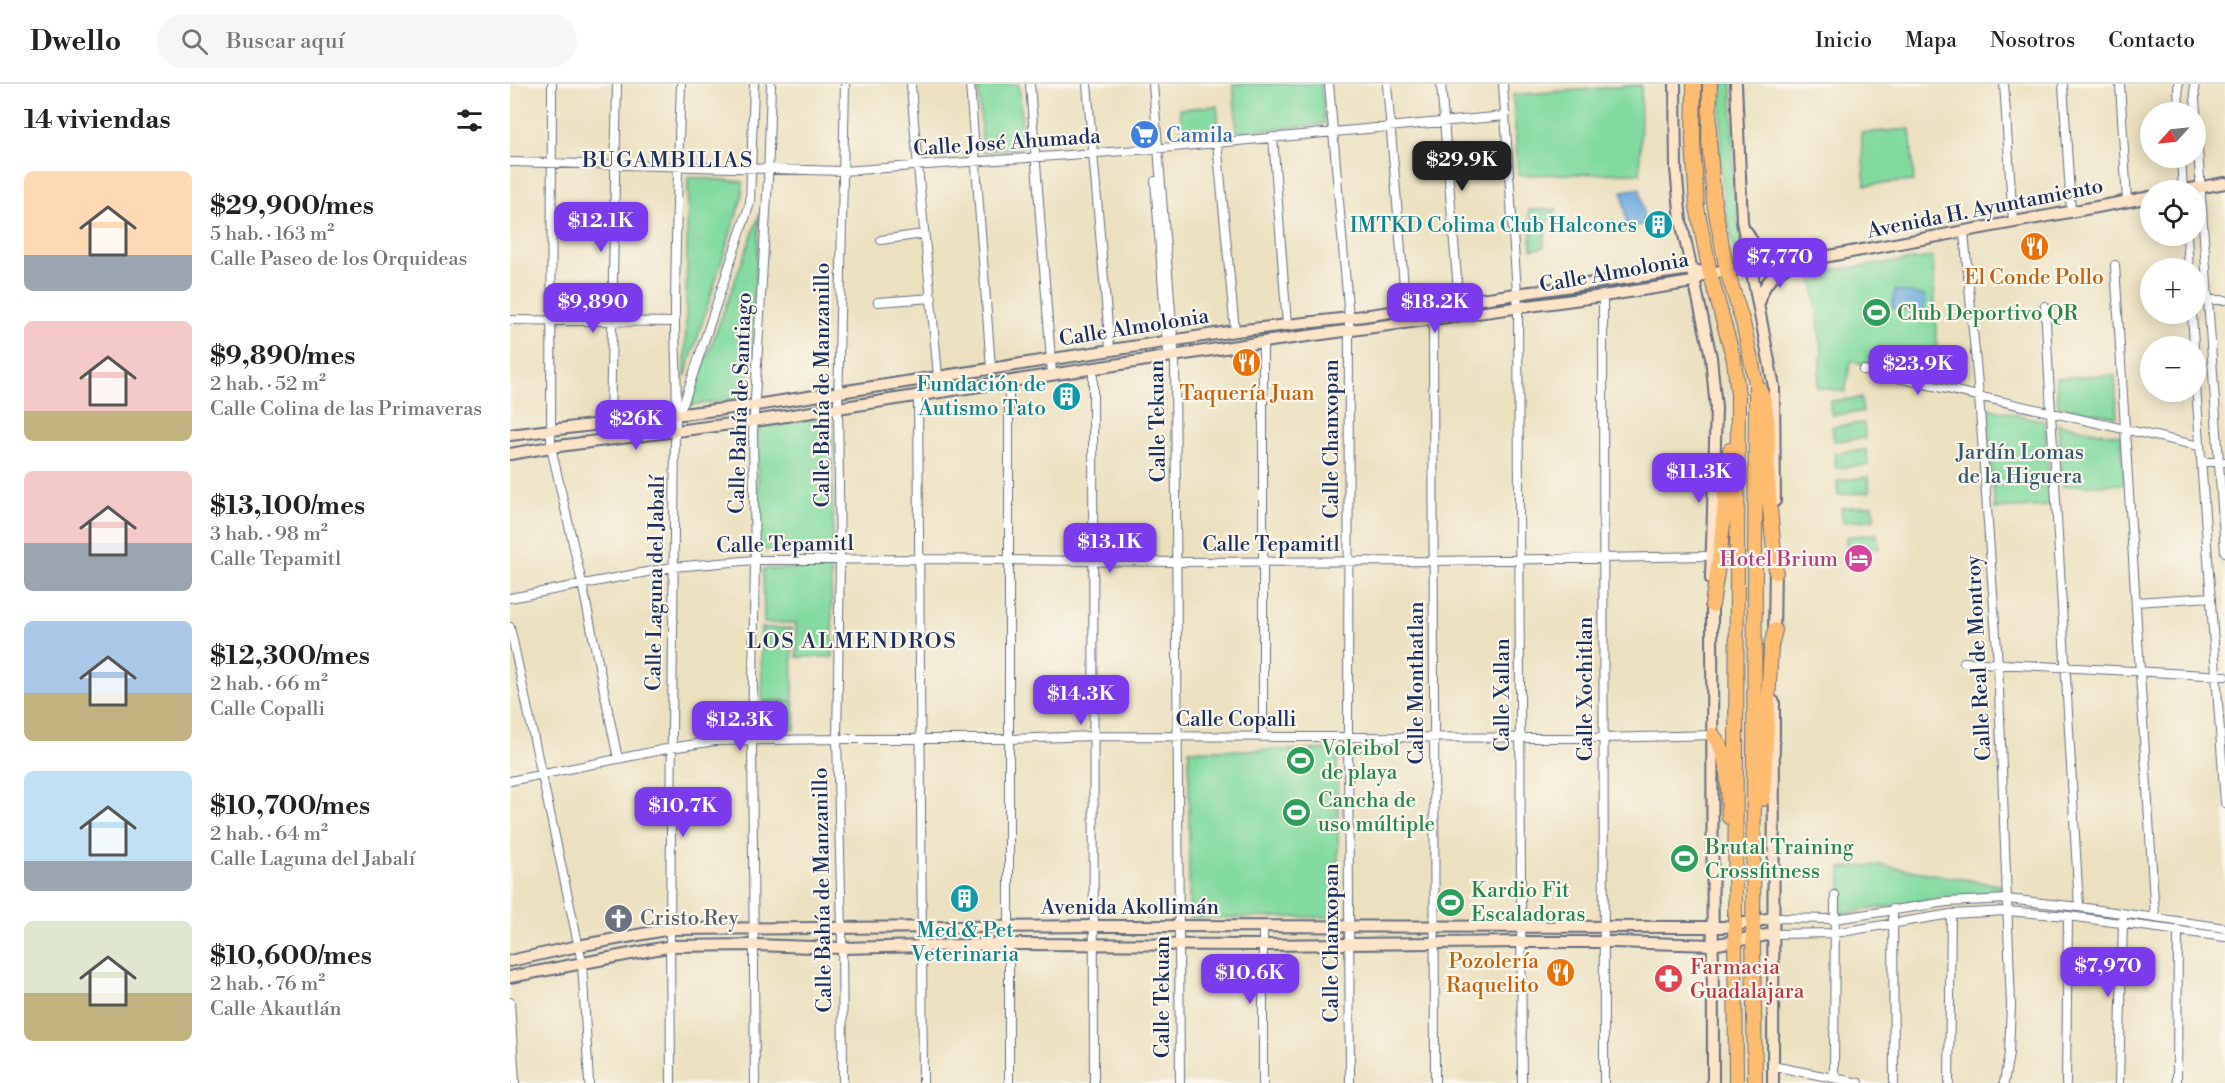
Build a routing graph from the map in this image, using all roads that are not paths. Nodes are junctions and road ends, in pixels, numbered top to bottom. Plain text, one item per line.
1 (552, 84) edge
2 (617, 84) edge
3 (681, 84) edge
4 (754, 84) edge
5 (771, 84) edge
6 (845, 84) edge
7 (911, 84) edge
8 (970, 84) edge
9 (1030, 84) edge
10 (1087, 84) edge
11 (1147, 84) edge
12 (1153, 84) edge
13 (1329, 84) edge
14 (1387, 84) edge
15 (1441, 84) edge
16 (1503, 84) edge
17 (1676, 84) edge
18 (1694, 84) edge
19 (1710, 84) edge
20 (1736, 84) edge
21 (2004, 84) edge
22 (2063, 84) edge
23 (2120, 84) edge
24 (2178, 84) edge
25 (2194, 84) edge
26 (2179, 102) edge
27 (2195, 102) edge
28 (1505, 116) junction
29 (1444, 121) junction
30 (1391, 126) junction
31 (1333, 132) junction
32 (1273, 137) junction
33 (1217, 142) junction
34 (1155, 148) junction
35 (1094, 153) junction
36 (1035, 158) junction
37 (510, 162) edge
38 (551, 162) junction
39 (977, 162) junction
40 (616, 165) junction
41 (677, 167) junction
42 (917, 167) junction
43 (752, 170) junction
44 (768, 170) junction
45 (843, 171) junction
46 (2225, 183) edge
47 (2206, 187) edge
48 (2140, 199) edge
49 (2127, 201) junction
50 (2072, 211) junction
51 (1742, 221) junction
52 (2013, 222) junction
53 (1964, 232) junction
54 (923, 234) junction
55 (881, 240) dead end
56 (2205, 246) edge
57 (1791, 263) junction
58 (2115, 265) dead end
59 (1750, 268) junction
60 (1691, 269) junction
61 (1727, 271) junction
62 (1708, 273) junction
63 (1693, 282) junction
64 (1517, 294) junction
65 (1603, 296) junction
66 (932, 298) junction
67 (2209, 300) junction
68 (2225, 300) edge
69 (878, 302) dead end
70 (1459, 303) junction
71 (2045, 306) dead end
72 (1518, 308) junction
73 (1759, 308) junction
74 (1406, 310) junction
75 (1349, 318) junction
76 (510, 320) edge
77 (551, 320) junction
78 (1433, 320) junction
79 (612, 322) junction
80 (675, 322) junction
81 (1287, 326) junction
82 (1235, 331) junction
83 (1349, 331) junction
84 (1170, 341) junction
85 (1263, 342) junction
86 (1110, 350) junction
87 (1171, 356) junction
88 (1051, 359) junction
89 (991, 368) junction
90 (1093, 368) junction
91 (1863, 370) dead end
92 (1052, 374) junction
93 (939, 376) junction
94 (1009, 382) junction
95 (1756, 383) junction
96 (838, 392) junction
97 (1738, 395) junction
98 (918, 396) junction
99 (1979, 396) junction
100 (2197, 402) edge
101 (756, 405) junction
102 (838, 408) junction
103 (2051, 413) junction
104 (677, 416) junction
105 (754, 422) junction
106 (610, 423) junction
107 (550, 429) junction
108 (2125, 429) junction
109 (675, 432) junction
110 (510, 435) edge
111 (2199, 446) junction
112 (551, 447) junction
113 (510, 454) edge
114 (2201, 462) junction
115 (2222, 462) edge
116 (2224, 525) edge
117 (2225, 552) edge
118 (1711, 556) junction
119 (1603, 557) junction
120 (920, 559) junction
121 (1519, 559) junction
122 (755, 560) junction
123 (840, 561) junction
124 (1009, 561) junction
125 (1093, 561) junction
126 (1263, 561) junction
127 (1434, 561) junction
128 (1177, 562) junction
129 (1349, 562) junction
130 (673, 567) junction
131 (1776, 572) junction
132 (582, 583) junction
133 (2211, 597) junction
134 (510, 598) edge
135 (2136, 602) junction
136 (1712, 605) junction
137 (510, 627) edge
138 (1774, 630) junction
139 (1964, 662) dead end
140 (1998, 664) junction
141 (2066, 668) junction
142 (2140, 672) junction
143 (2216, 676) junction
144 (2225, 676) edge
145 (1713, 735) junction
146 (1093, 736) junction
147 (1263, 737) junction
148 (1348, 737) junction
149 (1434, 737) junction
150 (1178, 738) junction
151 (1520, 738) junction
152 (1603, 738) junction
153 (837, 739) junction
154 (921, 739) junction
155 (1009, 739) junction
156 (752, 740) junction
157 (671, 748) junction
158 (618, 759) junction
159 (542, 775) junction
160 (510, 781) edge
161 (2225, 803) edge
162 (1755, 867) junction
163 (1737, 869) junction
164 (1835, 895) dead end
165 (2007, 899) junction
166 (2079, 907) junction
167 (1893, 909) junction
168 (2007, 911) junction
169 (2123, 913) junction
170 (1952, 914) junction
171 (2068, 916) junction
172 (2155, 917) junction
173 (1773, 918) junction
174 (1835, 919) junction
175 (1753, 922) junction
176 (1893, 923) junction
177 (2122, 924) junction
178 (1094, 926) junction
179 (1179, 926) junction
180 (1263, 926) junction
181 (1435, 926) junction
182 (922, 927) junction
183 (1009, 927) junction
184 (1350, 927) junction
185 (1521, 927) junction
186 (1604, 927) junction
187 (1712, 927) junction
188 (1735, 927) junction
189 (754, 928) junction
190 (2225, 928) edge
191 (670, 929) junction
192 (842, 929) junction
193 (2178, 930) junction
194 (1835, 933) junction
195 (1773, 934) junction
196 (2225, 937) edge
197 (1753, 939) junction
198 (1435, 942) junction
199 (1521, 942) junction
200 (1736, 942) junction
201 (1350, 943) junction
202 (1604, 943) junction
203 (1009, 944) junction
204 (1094, 944) junction
205 (754, 945) junction
206 (1180, 945) junction
207 (1263, 945) junction
208 (1712, 945) junction
209 (578, 946) junction
210 (672, 946) junction
211 (922, 946) junction
212 (842, 948) junction
213 (510, 962) edge
214 (582, 962) junction
215 (510, 977) edge
216 (510, 1002) edge
217 (1736, 1043) junction
218 (1772, 1066) junction
219 (1834, 1077) junction
220 (515, 1083) edge
221 (589, 1083) edge
222 (671, 1083) edge
223 (755, 1083) edge
224 (843, 1083) edge
225 (923, 1083) edge
226 (1009, 1083) edge
227 (1094, 1083) edge
228 (1180, 1083) edge
229 (1263, 1083) edge
230 (1350, 1083) edge
231 (1435, 1083) edge
232 (1522, 1083) edge
233 (1604, 1083) edge
234 (1713, 1083) edge
235 (1730, 1083) edge
236 (1736, 1083) edge
237 (1755, 1083) edge
238 (1773, 1083) edge
239 (1859, 1083) edge
240 (1894, 1083) edge
241 (1949, 1083) edge
242 (2004, 1083) edge
243 (2066, 1083) edge
244 (2119, 1083) edge
245 (2177, 1083) edge

1 - 38 street
2 - 40 street
3 - 41 street, Calle Laguna del Jabalí
4 - 43 street, Calle Bahía de Santiago
5 - 44 street, Calle Bahía de Santiago
6 - 45 street, Calle Bahía de Manzanillo
7 - 42 street
8 - 39 street
9 - 36 street
10 - 35 street
11 - 34 street, Calle Tekuan
12 - 34 street, Calle Tekuan
13 - 31 street, Calle Chanxopan
14 - 30 street
15 - 29 street
16 - 28 street
17 - 60 street
18 - 62 highway
19 - 61 highway
20 - 51 street
21 - 52 street
22 - 50 street
23 - 49 street
24 - 26 street
25 - 27 street
28 - 29 street, Calle José Ahumada
28 - 64 street
29 - 30 street, Calle José Ahumada
29 - 70 street
30 - 31 street, Calle José Ahumada
30 - 74 street
31 - 32 street, Calle José Ahumada
31 - 75 street, Calle Chanxopan
32 - 33 street, Calle José Ahumada
32 - 81 street
33 - 34 street, Calle José Ahumada
33 - 82 street
34 - 35 street, Calle José Ahumada
34 - 84 street, Calle Tekuan
35 - 36 street, Calle José Ahumada
35 - 86 street
36 - 39 street, Calle José Ahumada
36 - 88 street
37 - 38 street, Calle José Ahumada
38 - 40 street, Calle José Ahumada
38 - 77 street
39 - 42 street, Calle José Ahumada
39 - 89 street
40 - 41 street, Calle José Ahumada
40 - 79 street
41 - 43 street, Calle José Ahumada
41 - 80 street, Calle Laguna del Jabalí
42 - 45 street, Calle José Ahumada
42 - 54 street
43 - 44 street, Calle José Ahumada
43 - 104 street, Calle Bahía de Santiago
44 - 45 street, Calle José Ahumada
44 - 101 street, Calle Bahía de Santiago
45 - 96 street, Calle Bahía de Manzanillo
46 - 47 street
48 - 49 street, Avenida H. Ayuntamiento
49 - 50 street, Avenida H. Ayuntamiento
50 - 52 street, Avenida H. Ayuntamiento
51 - 57 street
51 - 59 street
52 - 53 street, Avenida H. Ayuntamiento
53 - 57 street, Avenida H. Ayuntamiento
53 - 99 street, Calle Real de Montroy
54 - 55 street
54 - 66 street
56 - 67 street
57 - 59 street, Avenida H. Ayuntamiento
57 - 73 street
58 - 108 street
59 - 61 street, Avenida H. Ayuntamiento
59 - 73 street
60 - 62 street, Calle Almolonia
60 - 63 street
60 - 64 street, Calle Almolonia
61 - 62 street, Avenida H. Ayuntamiento
61 - 95 highway
62 - 63 street, Calle Almolonia
62 - 97 highway
63 - 65 street, Calle Almolonia
63 - 118 street
64 - 70 street, Calle Almolonia
64 - 72 street, Calle Xallan
65 - 72 street, Calle Almolonia
65 - 119 street, Calle Xochitlan
66 - 69 street
66 - 93 street
67 - 68 street
67 - 115 street
70 - 74 street, Calle Almolonia
71 - 103 street
72 - 78 street, Calle Almolonia
72 - 121 street, Calle Xallan
73 - 131 street
74 - 75 street, Calle Almolonia
75 - 81 street, Calle Almolonia
75 - 83 street, Calle Chanxopan
76 - 77 street
77 - 79 street
77 - 107 street
78 - 83 street, Calle Almolonia
78 - 127 street, Calle Monthatlan
79 - 80 street
79 - 106 street
80 - 104 street, Calle Laguna del Jabalí
81 - 82 street, Calle Almolonia
82 - 84 street, Calle Almolonia
83 - 85 street, Calle Almolonia
83 - 129 street, Calle Chanxopan
84 - 86 street, Calle Almolonia
84 - 87 street, Calle Tekuan
85 - 87 street, Calle Almolonia
85 - 126 street
86 - 88 street, Calle Almolonia
87 - 90 street, Calle Almolonia
87 - 128 street, Calle Tekuan
88 - 89 street, Calle Almolonia
88 - 92 street
89 - 93 street, Calle Almolonia
90 - 92 street, Calle Almolonia
90 - 125 street
91 - 99 street
92 - 94 street, Calle Almolonia
93 - 96 street, Calle Almolonia
94 - 98 street, Calle Almolonia
94 - 124 street
95 - 131 highway
95 - 162 highway
96 - 101 street, Calle Almolonia
96 - 102 street, Calle Bahía de Manzanillo
97 - 136 highway
97 - 163 highway
98 - 102 street, Calle Almolonia
98 - 120 street
99 - 103 street
99 - 140 street, Calle Real de Montroy
100 - 111 street
101 - 104 street, Calle Almolonia
101 - 105 street, Calle Bahía de Santiago
102 - 105 street, Calle Almolonia
102 - 123 street, Calle Bahía de Manzanillo
103 - 108 street
103 - 141 street
104 - 106 street, Calle Almolonia
104 - 109 street, Calle Laguna del Jabalí
105 - 109 street, Calle Almolonia
105 - 122 street, Calle Bahía de Santiago
106 - 107 street, Calle Almolonia
107 - 110 street, Calle Almolonia
107 - 112 street
108 - 111 street
108 - 135 street
109 - 112 street, Calle Almolonia
109 - 130 street, Calle Laguna del Jabalí
111 - 114 street
112 - 113 street, Calle Almolonia
112 - 132 street
114 - 115 street
114 - 133 street
115 - 116 street
116 - 117 street
118 - 119 street, Calle Tepamitl
118 - 136 street
119 - 121 street, Calle Tepamitl
119 - 152 street, Calle Xochitlan
120 - 123 street, Calle Tepamitl
120 - 124 street, Calle Tepamitl
120 - 154 street
121 - 127 street, Calle Tepamitl
121 - 151 street, Calle Xallan
122 - 123 street, Calle Tepamitl
122 - 130 street, Calle Tepamitl
122 - 156 street, Calle Bahía de Santiago
123 - 153 street, Calle Bahía de Manzanillo
124 - 125 street, Calle Tepamitl
124 - 155 street
125 - 128 street, Calle Tepamitl
125 - 146 street
126 - 128 street, Calle Tepamitl
126 - 129 street, Calle Tepamitl
126 - 147 street
127 - 129 street, Calle Tepamitl
127 - 149 street, Calle Monthatlan
128 - 150 street, Calle Tekuan
129 - 148 street, Calle Chanxopan
130 - 132 street, Calle Tepamitl
130 - 157 street, Calle Laguna del Jabalí
131 - 138 street
132 - 134 street, Calle Tepamitl
132 - 158 street
133 - 135 street
133 - 143 street
135 - 142 street
136 - 145 street
137 - 159 street
138 - 162 highway
138 - 173 street
139 - 140 street
140 - 141 street
140 - 165 street, Calle Real de Montroy
141 - 142 street
141 - 166 street
142 - 143 street
142 - 172 street
143 - 144 street
143 - 161 street
145 - 152 street, Calle Copalli
145 - 163 highway
145 - 187 street
146 - 150 street, Calle Copalli
146 - 155 street, Calle Copalli
146 - 178 street
147 - 148 street, Calle Copalli
147 - 150 street, Calle Copalli
148 - 149 street, Calle Copalli
148 - 184 street, Calle Chanxopan
149 - 151 street, Calle Copalli
149 - 181 street, Calle Monthatlan
150 - 179 street, Calle Tekuan
151 - 152 street, Calle Copalli
151 - 185 street, Calle Xallan
152 - 186 street, Calle Xochitlan
153 - 154 street, Calle Copalli
153 - 156 street, Calle Copalli
153 - 192 street, Calle Bahía de Manzanillo
154 - 155 street, Calle Copalli
154 - 182 street
155 - 183 street
156 - 157 street, Calle Copalli
156 - 189 street, Calle Bahía de Santiago
157 - 158 street, Calle Copalli
157 - 191 street, Calle Laguna del Jabalí
158 - 159 street, Calle Copalli
159 - 160 street, Calle Copalli
159 - 209 street
162 - 175 highway
163 - 188 highway
164 - 174 street
165 - 166 street
165 - 167 street
165 - 168 street, Calle Real de Montroy
166 - 169 street
167 - 174 street
167 - 176 street
168 - 170 street
168 - 171 street
168 - 242 street, Calle Real de Montroy
169 - 172 street
169 - 177 street
170 - 176 street
170 - 241 street
171 - 177 street
171 - 243 street
172 - 190 street
173 - 174 street
173 - 175 street, Avenida Akollimán
173 - 195 street
174 - 194 street
175 - 188 street, Avenida Akollimán
175 - 197 highway
176 - 194 street
176 - 240 street
177 - 193 street
177 - 244 street
178 - 179 street, Avenida Akollimán
178 - 183 street, Avenida Akollimán
178 - 204 street
179 - 180 street, Avenida Akollimán
179 - 206 street, Calle Tekuan
180 - 184 street, Avenida Akollimán
180 - 207 street
181 - 184 street, Avenida Akollimán
181 - 185 street, Avenida Akollimán
181 - 198 street, Calle Monthatlan
182 - 183 street, Avenida Akollimán
182 - 192 street, Avenida Akollimán
182 - 211 street
183 - 203 street
184 - 201 street, Calle Chanxopan
185 - 186 street, Avenida Akollimán
185 - 199 street, Calle Xallan
186 - 187 street, Avenida Akollimán
186 - 202 street, Calle Xochitlan
187 - 188 street, Avenida Akollimán
187 - 208 street
188 - 200 highway
189 - 191 street, Avenida Akollimán
189 - 192 street, Avenida Akollimán
189 - 205 street, Calle Bahía de Santiago
191 - 209 street, Avenida Akollimán
191 - 210 street, Calle Laguna del Jabalí
192 - 212 street, Calle Bahía de Manzanillo
193 - 196 street
193 - 245 street
194 - 195 street
194 - 219 street
195 - 197 street, Avenida Akollimán
195 - 218 street
197 - 200 street, Avenida Akollimán
197 - 237 highway
198 - 199 street, Avenida Akollimán
198 - 201 street, Avenida Akollimán
198 - 231 street, Calle Monthatlan
199 - 202 street, Avenida Akollimán
199 - 232 street, Calle Xallan
200 - 208 street, Avenida Akollimán
200 - 217 highway
201 - 207 street, Avenida Akollimán
201 - 230 street, Calle Chanxopan
202 - 208 street, Avenida Akollimán
202 - 233 street, Calle Xochitlan
203 - 204 street, Avenida Akollimán
203 - 211 street, Avenida Akollimán
203 - 226 street
204 - 206 street, Avenida Akollimán
204 - 227 street
205 - 210 street, Avenida Akollimán
205 - 212 street, Avenida Akollimán
205 - 223 street, Calle Bahía de Santiago
206 - 207 street, Avenida Akollimán
206 - 228 street, Calle Tekuan
207 - 229 street
208 - 234 street
209 - 213 street, Avenida Akollimán
209 - 214 street
210 - 214 street, Avenida Akollimán
210 - 222 street, Calle Laguna del Jabalí
211 - 212 street, Avenida Akollimán
211 - 225 street
212 - 224 street, Calle Bahía de Manzanillo
214 - 215 street, Avenida Akollimán
214 - 221 street
216 - 220 street
217 - 235 highway
217 - 236 highway
218 - 219 street
218 - 238 street
219 - 239 street

